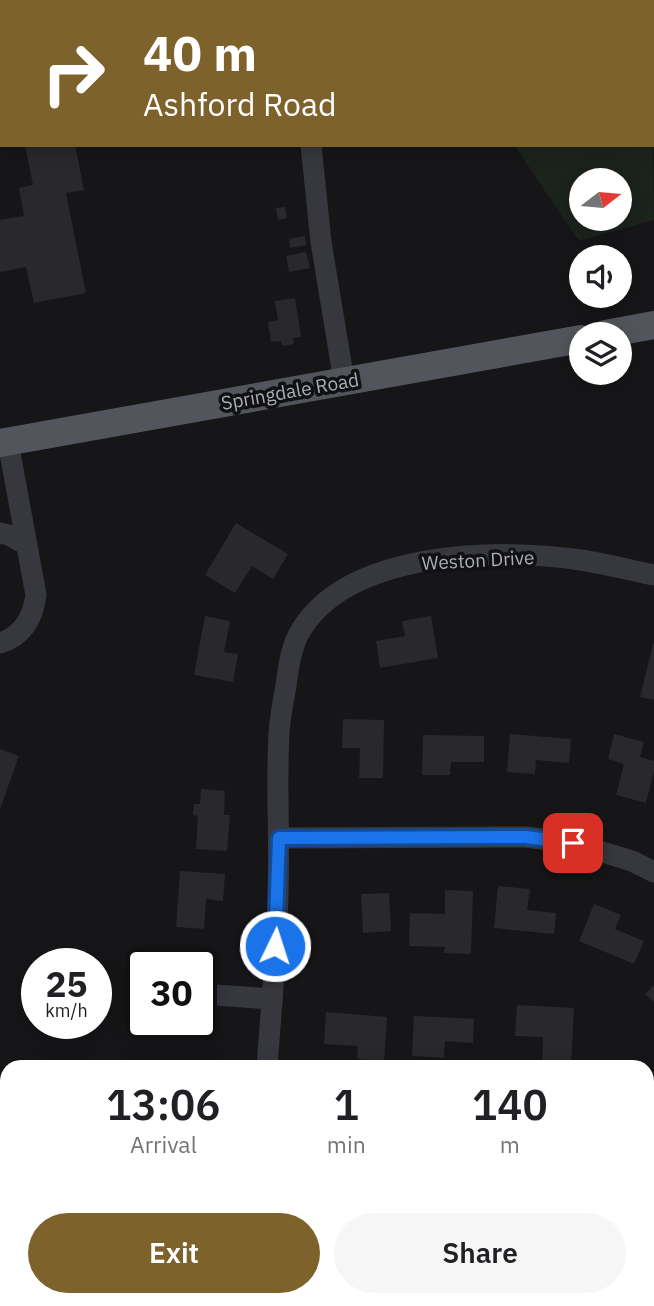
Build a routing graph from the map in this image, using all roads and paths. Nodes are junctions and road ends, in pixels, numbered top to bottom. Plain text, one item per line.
1 (311, 147) edge
2 (654, 326) edge
3 (632, 330) edge
4 (569, 340) edge
5 (344, 381) junction
6 (4, 442) edge
7 (0, 533) edge
8 (27, 545) junction
9 (654, 575) edge
10 (0, 643) edge
11 (279, 838) junction
12 (654, 872) edge
13 (217, 995) edge
14 (272, 999) junction
15 (268, 1060) edge

1 - 5 street
2 - 3 main road
4 - 5 main road, Springdale Road
5 - 6 main road, Springdale Road
6 - 8 street
7 - 8 street
8 - 10 street
9 - 11 street, Weston Drive
11 - 12 street
11 - 14 street, Weston Drive
13 - 14 street
14 - 15 street, Weston Drive

